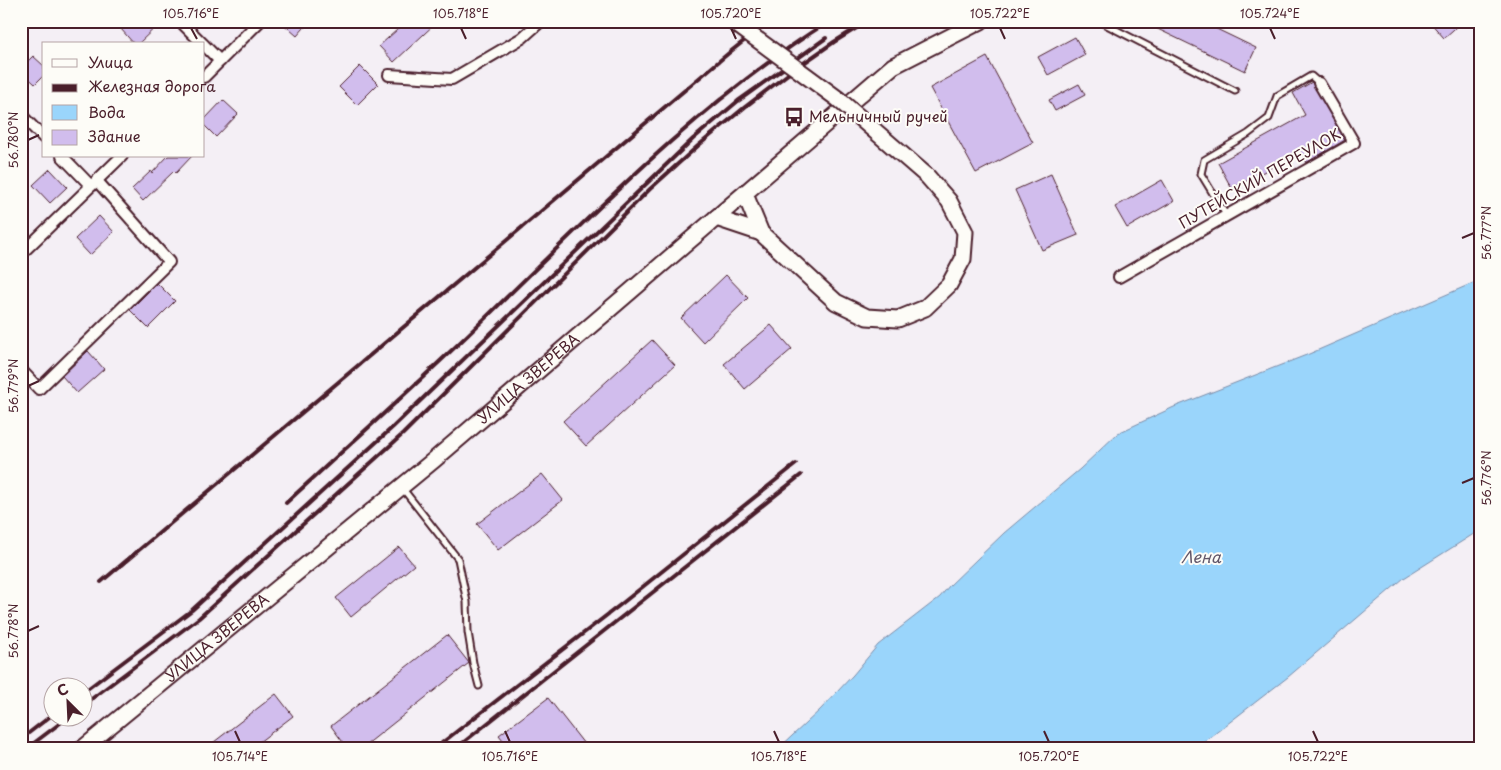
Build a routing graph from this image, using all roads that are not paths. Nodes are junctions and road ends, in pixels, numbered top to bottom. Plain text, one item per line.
1 (180, 21) edge
2 (260, 21) edge
3 (540, 21) edge
4 (732, 21) edge
5 (981, 21) edge
6 (1099, 21) edge
7 (201, 42) edge
8 (205, 46) edge
9 (220, 61) junction
10 (389, 75) dead end
11 (205, 76) edge
12 (1319, 82) joint
13 (1235, 91) dead end
14 (21, 115) edge
15 (42, 136) edge
16 (64, 158) edge
17 (120, 158) edge
18 (94, 184) junction
19 (745, 194) junction
20 (1226, 216) junction
21 (716, 218) junction
22 (761, 233) junction
23 (21, 254) edge
24 (1119, 277) dead end
25 (21, 370) edge
26 (402, 486) junction
27 (479, 686) dead end
28 (82, 749) edge

1 - 7 street
2 - 9 street
3 - 10 street
4 - 22 main road, bridge
5 - 19 main road, УЛИЦА ЗВЕРЕВА
6 - 13 lane
8 - 9 street
9 - 11 street
12 - 20 lane
12 - 20 street, ПУТЕЙСКИЙ ПЕРЕУЛОК
14 - 15 street
16 - 18 street
17 - 18 street
18 - 23 street
18 - 25 street
19 - 21 main road, УЛИЦА ЗВЕРЕВА
19 - 22 main road
20 - 24 street, ПУТЕЙСКИЙ ПЕРЕУЛОК
21 - 22 main road
21 - 26 main road, УЛИЦА ЗВЕРЕВА
26 - 27 lane
26 - 28 main road, УЛИЦА ЗВЕРЕВА

